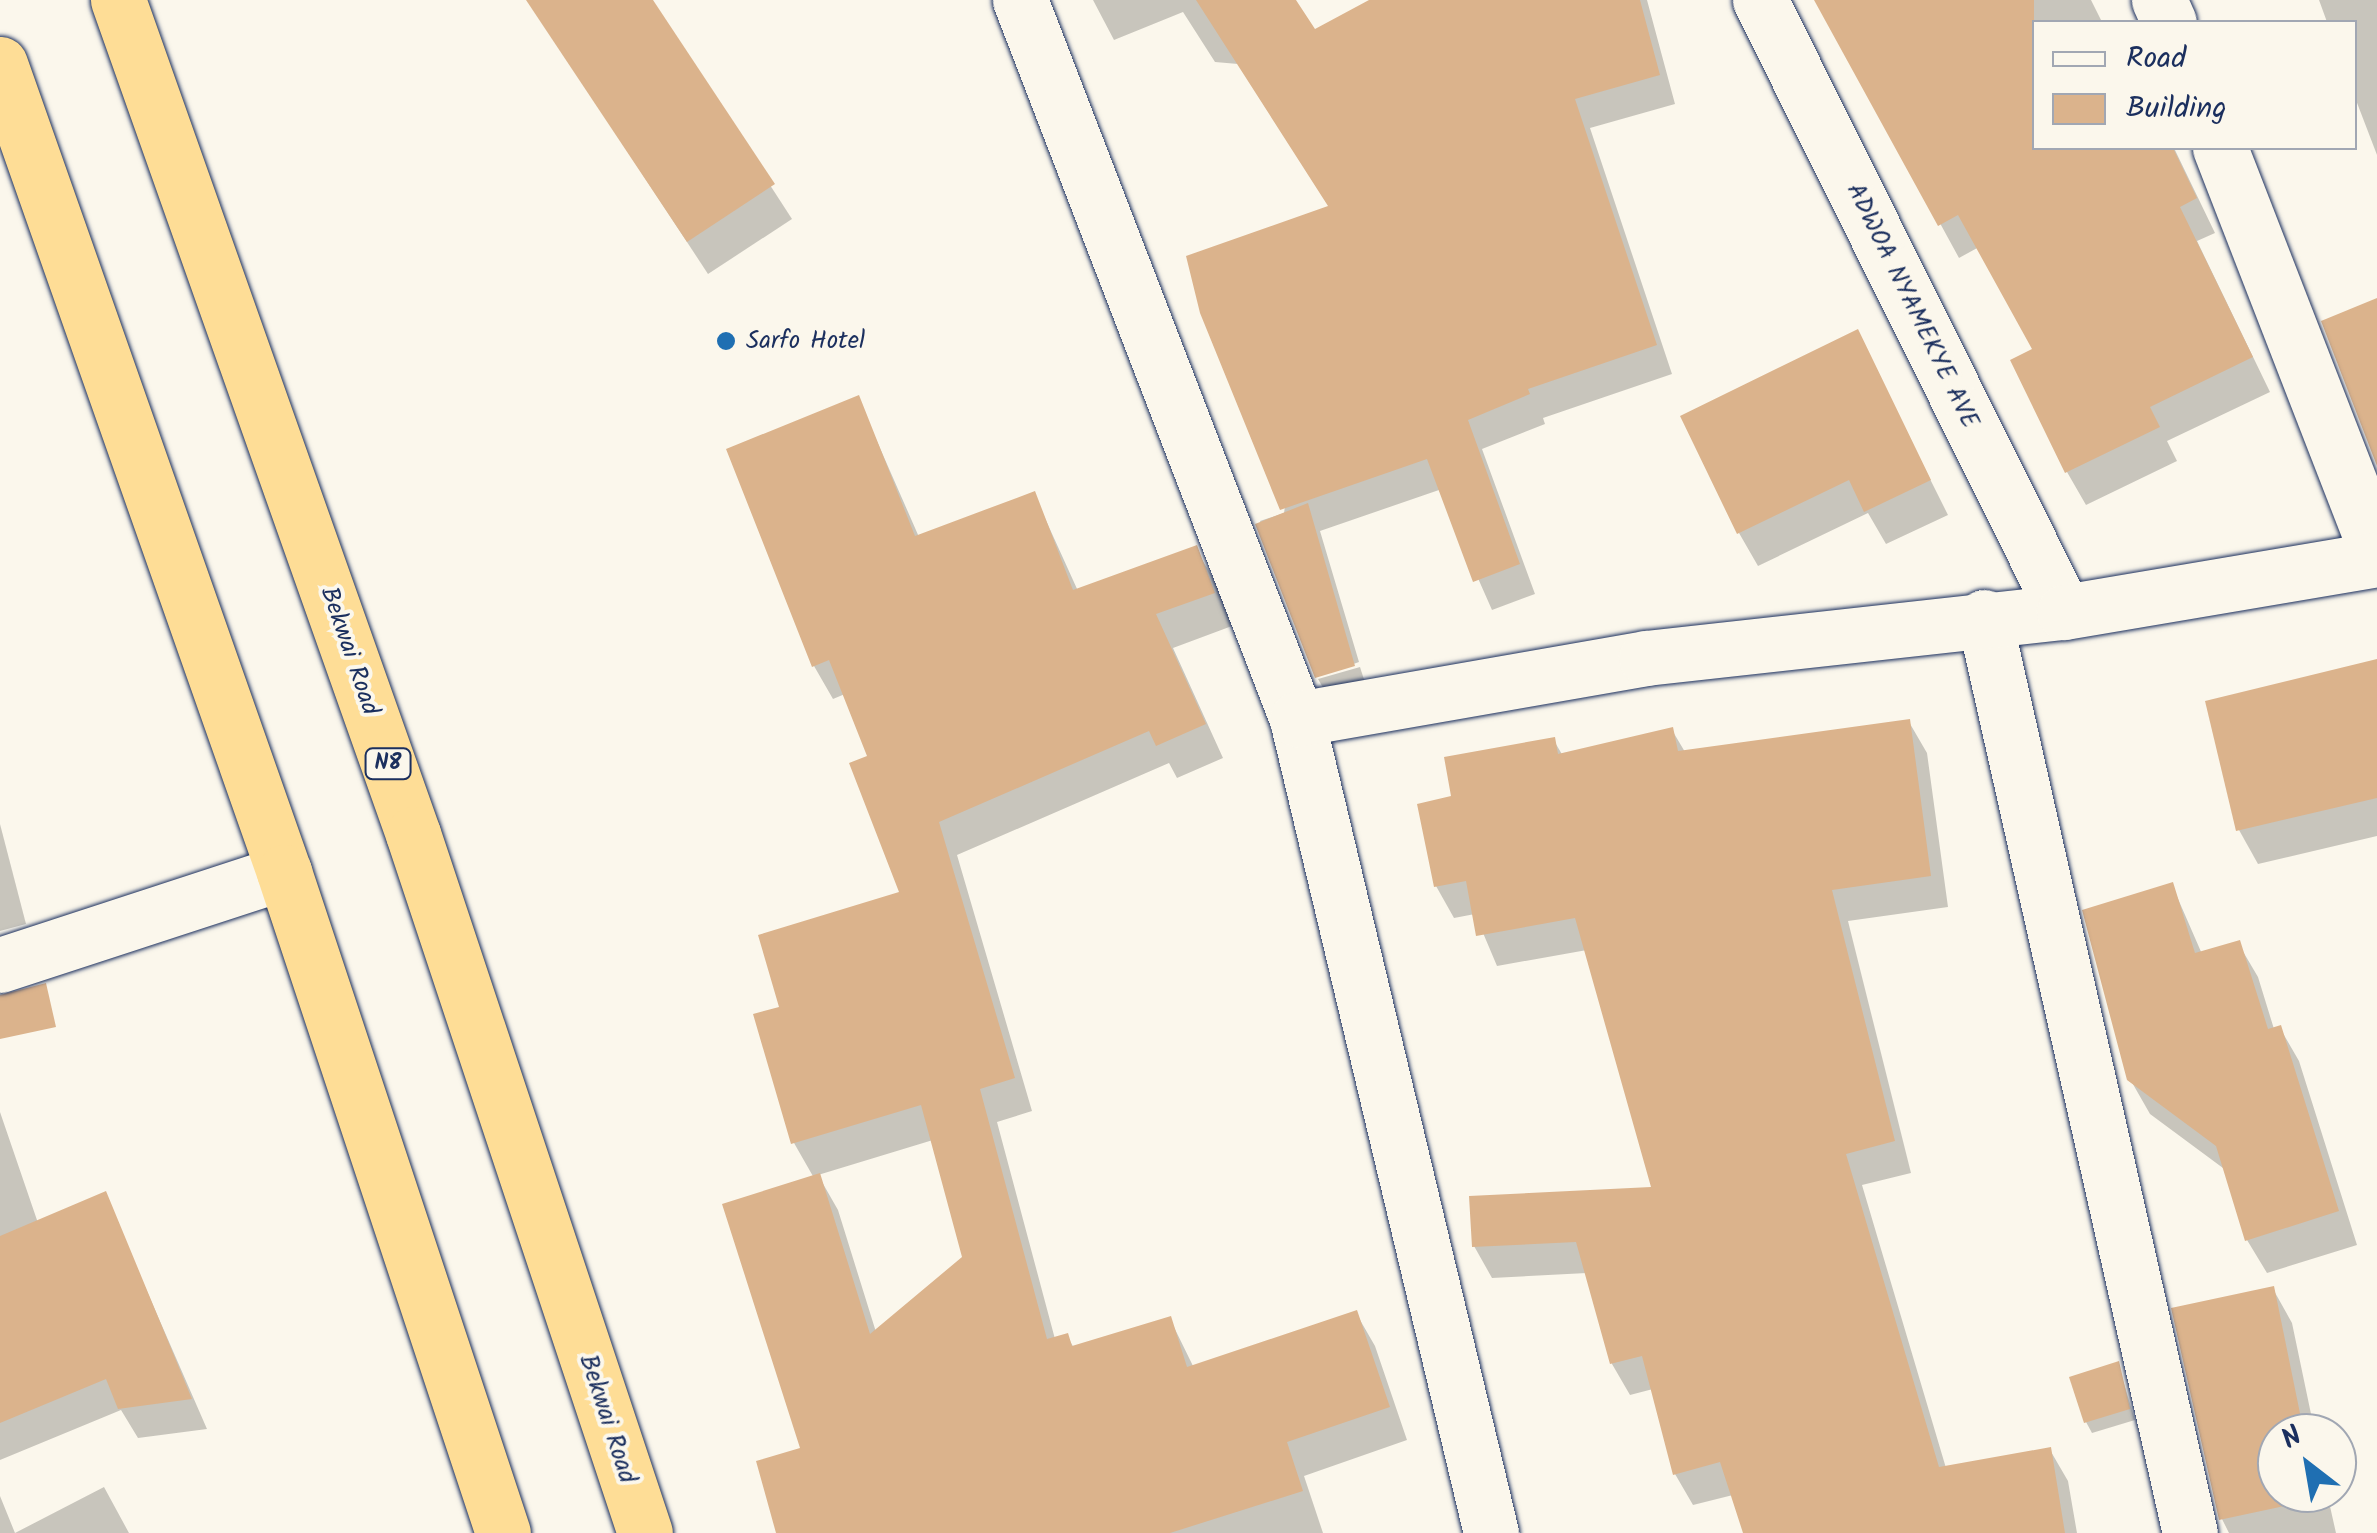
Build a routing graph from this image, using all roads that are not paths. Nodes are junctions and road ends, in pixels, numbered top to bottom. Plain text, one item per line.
1 (118, 0) edge
2 (1020, 0) edge
3 (1760, 0) edge
4 (0, 64) edge
5 (2221, 150) edge
6 (2377, 555) edge
7 (2064, 612) junction
8 (1984, 617) junction
9 (1297, 719) junction
10 (284, 872) junction
11 (0, 964) edge
12 (503, 1533) edge
13 (645, 1533) edge
14 (1491, 1533) edge
15 (2190, 1533) edge

1 - 13 highway, Bekwai Road / N8
2 - 9 street
3 - 7 street, ADWOA NYAMEKYE AVE
4 - 10 highway
5 - 6 street
6 - 7 street
7 - 8 street
8 - 9 street
8 - 15 street
9 - 14 street
10 - 11 street
10 - 12 highway

